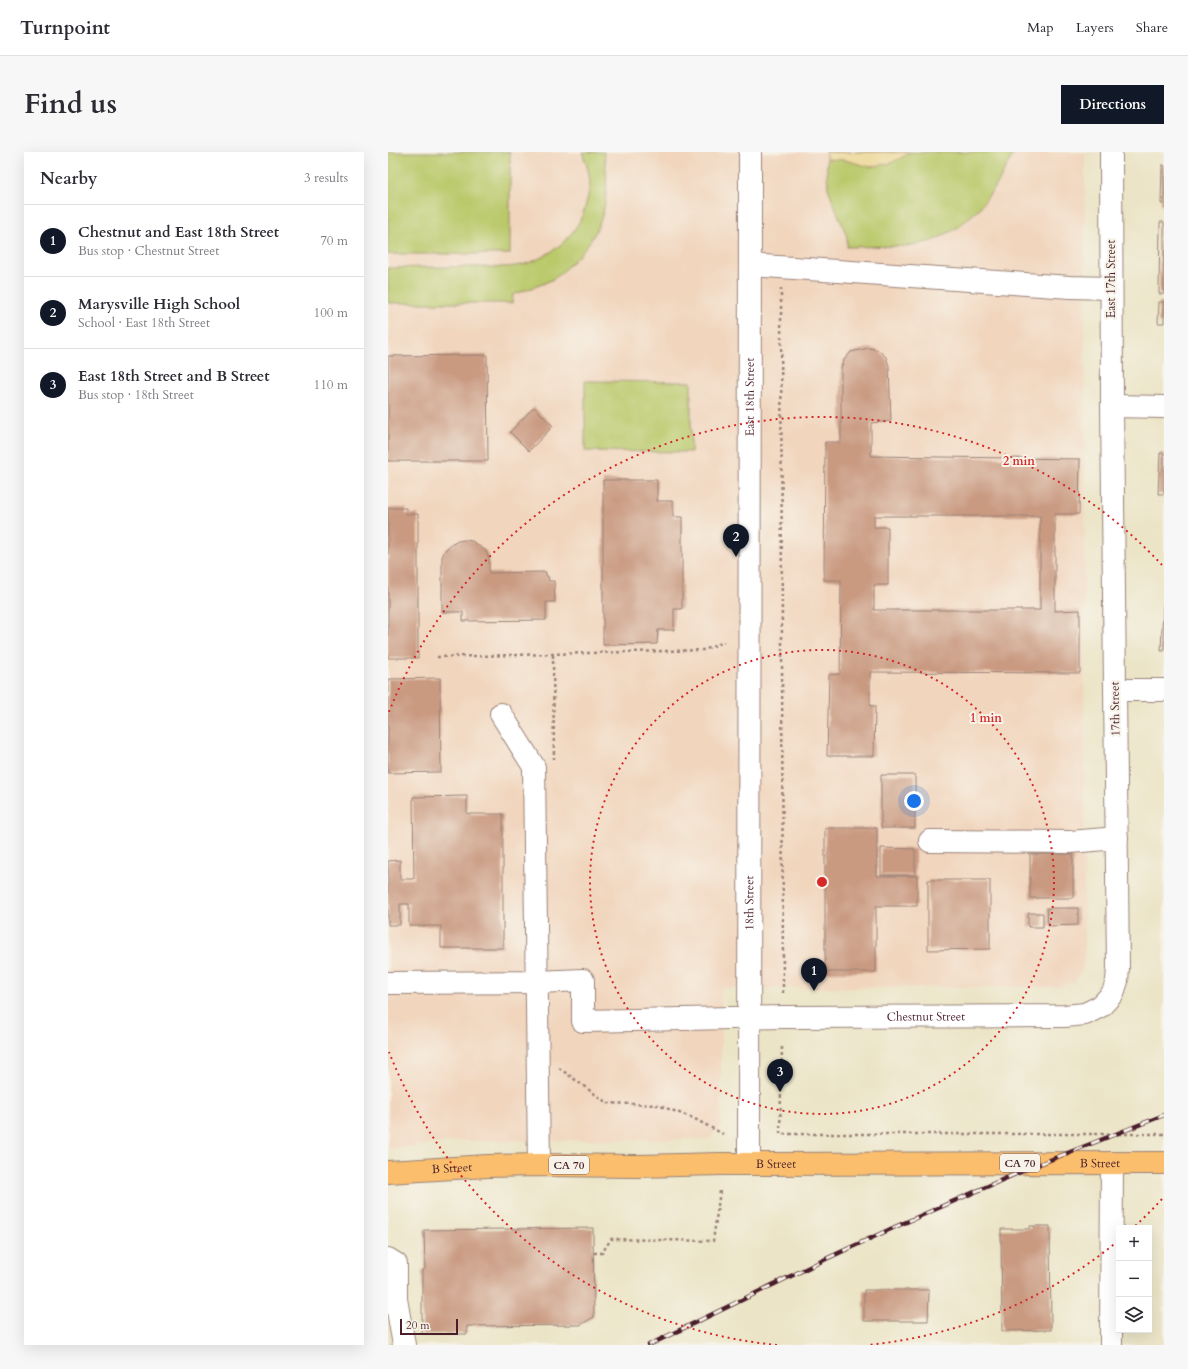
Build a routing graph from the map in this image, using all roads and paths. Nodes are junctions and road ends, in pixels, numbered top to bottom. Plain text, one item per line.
1 (750, 152) edge
2 (1111, 152) edge
3 (750, 266) junction
4 (781, 268) junction
5 (1111, 288) junction
6 (1112, 406) junction
7 (1164, 407) edge
8 (724, 642) dead end
9 (750, 642) joint
10 (554, 655) junction
11 (437, 657) dead end
12 (1115, 690) junction
13 (1164, 690) edge
14 (501, 714) dead end
15 (554, 766) dead end
16 (1117, 838) junction
17 (930, 840) dead end
18 (537, 982) junction
19 (388, 983) edge
20 (783, 994) dead end
21 (1102, 1006) joint
22 (748, 1018) junction
23 (782, 1047) dead end
24 (556, 1066) dead end
25 (723, 1134) dead end
26 (1164, 1134) edge
27 (1112, 1163) junction
28 (1164, 1163) edge
29 (749, 1164) junction
30 (539, 1165) junction
31 (388, 1172) edge
32 (720, 1191) dead end
33 (594, 1253) dead end
34 (388, 1259) edge
35 (392, 1300) edge
36 (404, 1345) edge
37 (1111, 1345) edge

1 - 3 street, East 18th Street
2 - 5 street, East 17th Street
3 - 4 street
3 - 9 street, East 18th Street
4 - 5 street
4 - 20 path
5 - 6 street, East 17th Street
6 - 7 street
6 - 12 street, 17th Street
8 - 10 path
9 - 22 street, 18th Street
10 - 11 path
10 - 15 path
12 - 13 street
12 - 16 street, 17th Street
14 - 18 street
16 - 17 street
16 - 21 street, 17th Street
18 - 19 street
18 - 22 street, Chestnut Street
18 - 30 street
21 - 22 street, Chestnut Street
22 - 29 street, 18th Street
23 - 26 path
24 - 25 path
27 - 28 highway, B Street / CA 70
27 - 29 highway, B Street / CA 70
27 - 37 street
29 - 30 highway, B Street / CA 70
30 - 31 highway, B Street / CA 70
32 - 33 path
34 - 35 street
35 - 36 street

